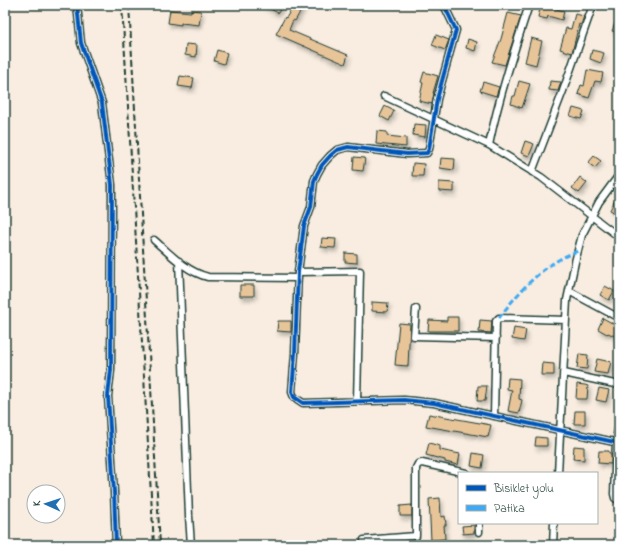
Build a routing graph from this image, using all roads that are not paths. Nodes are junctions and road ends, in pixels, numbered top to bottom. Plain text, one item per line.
1 (77, 5) edge
2 (444, 5) edge
3 (529, 5) edge
4 (592, 5) edge
5 (384, 96) dead end
6 (434, 118) junction
7 (489, 145) junction
8 (532, 172) junction
9 (619, 175) edge
10 (592, 216) junction
11 (619, 236) edge
12 (154, 240) dead end
13 (179, 261) junction
14 (298, 275) junction
15 (569, 291) junction
16 (416, 309) dead end
17 (619, 318) edge
18 (566, 320) junction
19 (496, 338) junction
20 (564, 373) junction
21 (619, 385) edge
22 (357, 402) junction
23 (494, 416) junction
24 (560, 430) junction
25 (618, 443) edge
26 (462, 472) edge
27 (558, 472) edge
28 (619, 501) edge
29 (479, 524) edge
30 (554, 524) edge
31 (479, 532) dead end
32 (364, 540) dead end
33 (116, 545) edge
34 (191, 545) edge
35 (553, 545) edge

1 - 33 street
2 - 6 street
3 - 7 street
4 - 8 street
5 - 6 street
6 - 7 street
6 - 14 street
7 - 8 street
8 - 10 street
9 - 10 street
10 - 11 street
10 - 15 street
12 - 13 street
13 - 14 street
13 - 34 street
14 - 22 street
14 - 22 street
15 - 17 street
15 - 18 street
16 - 19 street
18 - 19 street
18 - 20 street
19 - 23 street
20 - 21 street
20 - 24 street
22 - 23 street
23 - 24 street
24 - 25 street
24 - 27 street
25 - 28 street
26 - 32 street
29 - 31 street
30 - 35 street

